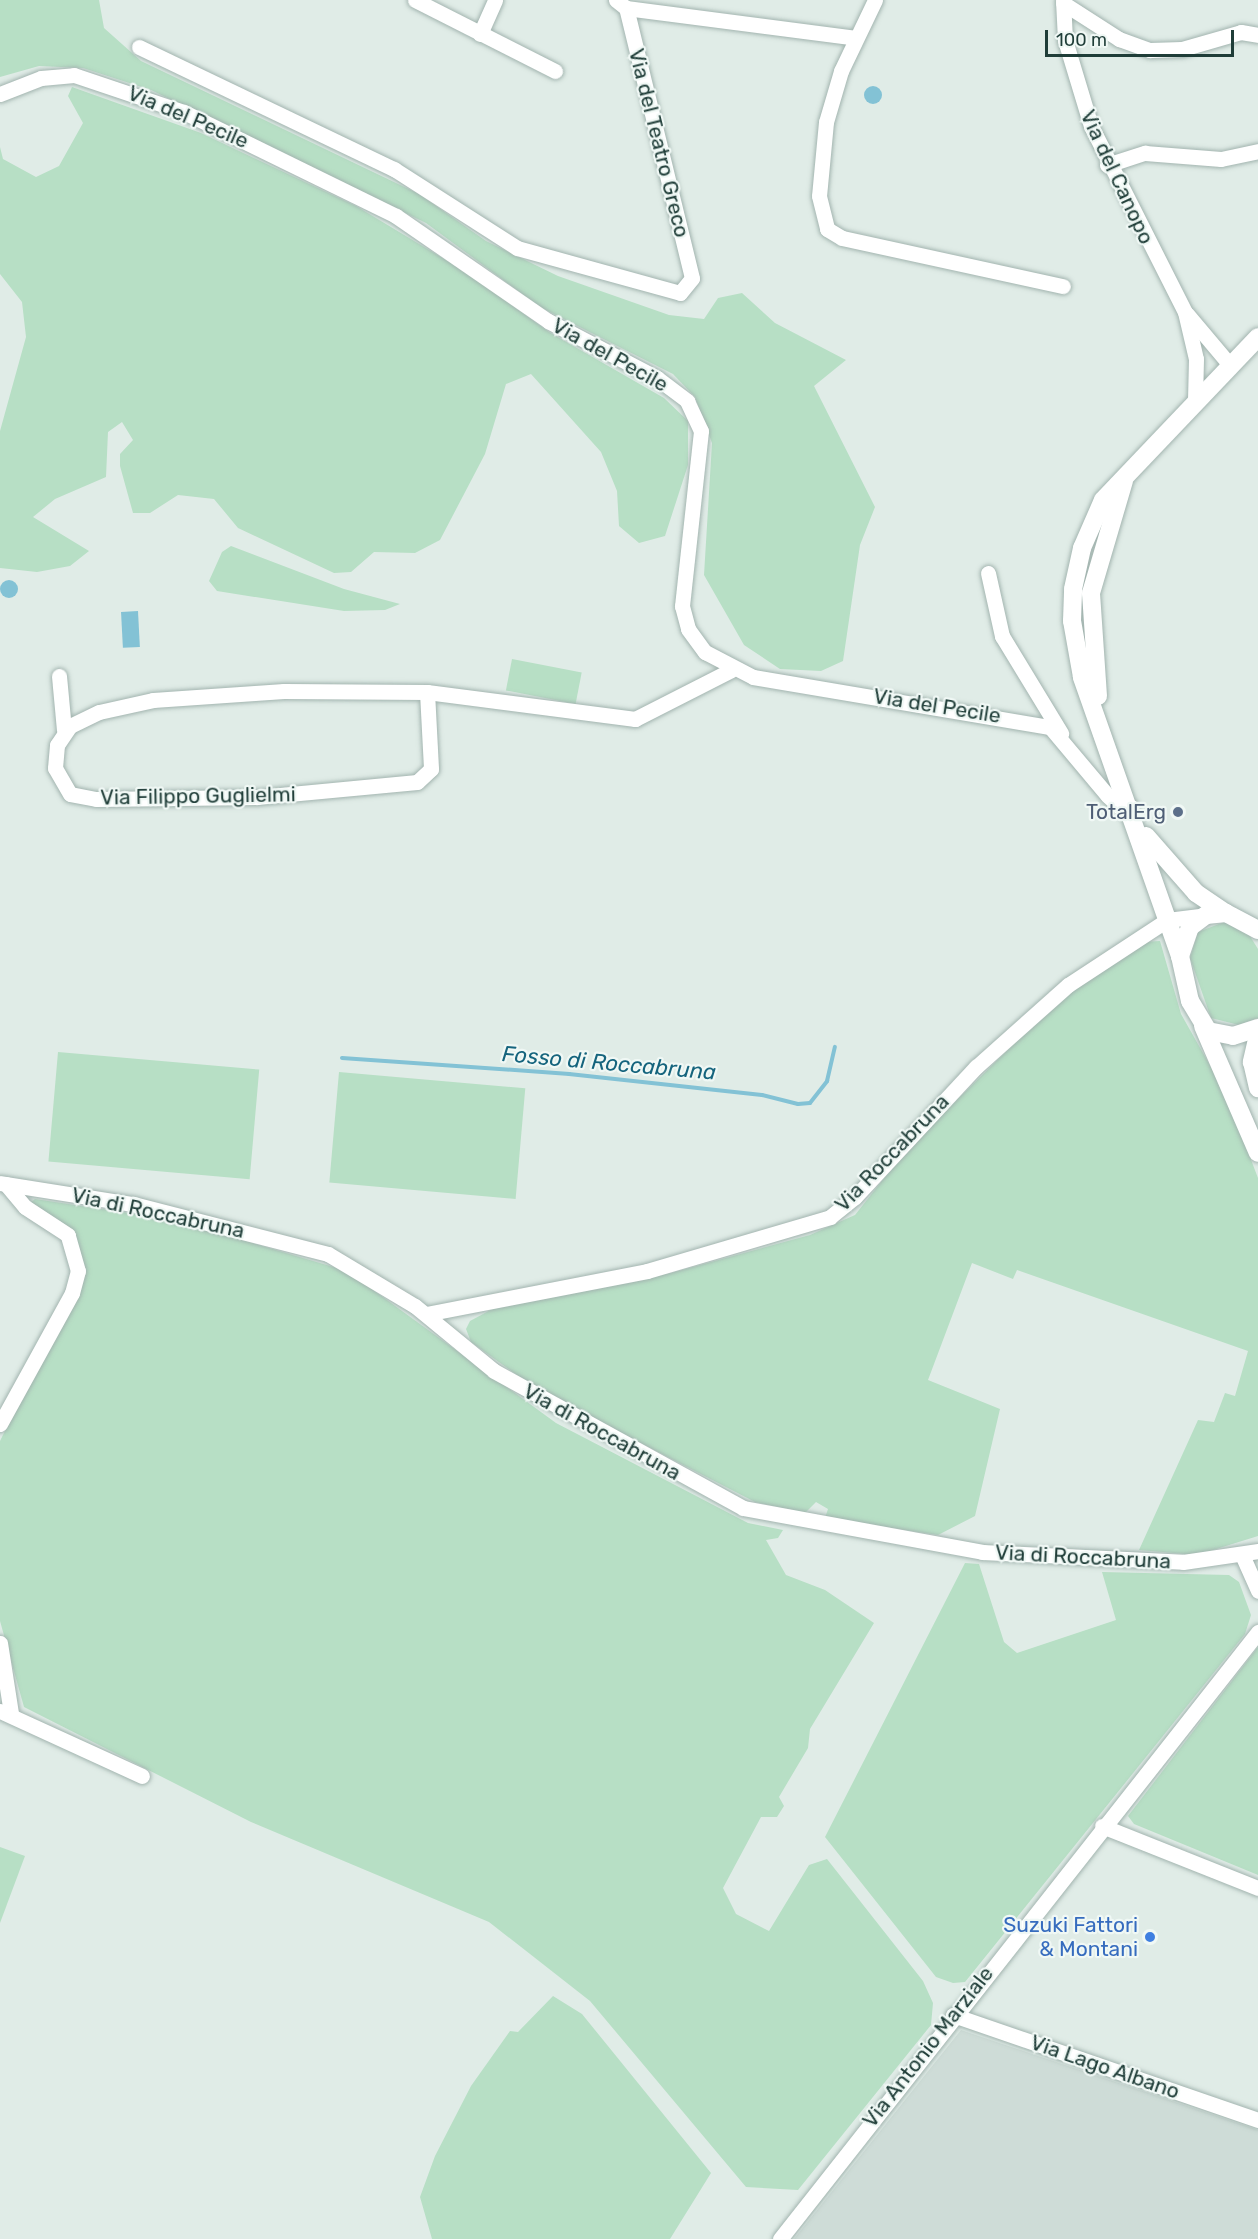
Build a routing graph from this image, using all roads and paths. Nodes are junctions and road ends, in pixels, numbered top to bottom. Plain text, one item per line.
1 (415, 0) edge
2 (495, 0) edge
3 (874, 0) edge
4 (1063, 1) edge
5 (621, 4) edge
6 (480, 34) junction
7 (1258, 35) edge
8 (856, 38) junction
9 (140, 47) dead end
10 (555, 71) dead end
11 (0, 94) edge
12 (1258, 151) edge
13 (1107, 165) junction
14 (1063, 286) dead end
15 (688, 289) joint
16 (1185, 312) junction
17 (1258, 337) edge
18 (1230, 365) junction
19 (1195, 400) junction
20 (988, 573) dead end
21 (730, 670) junction
22 (59, 676) dead end
23 (427, 692) junction
24 (64, 730) junction
25 (1066, 744) junction
26 (1132, 807) junction
27 (1139, 827) junction
28 (1226, 913) junction
29 (1206, 915) junction
30 (1167, 920) junction
31 (1258, 930) edge
32 (1180, 956) junction
33 (1203, 1026) junction
34 (1258, 1028) edge
35 (1258, 1035) edge
36 (1258, 1088) edge
37 (1258, 1153) edge
38 (3, 1184) edge
39 (426, 1314) junction
40 (0, 1424) edge
41 (1258, 1551) edge
42 (1243, 1557) junction
43 (1258, 1591) edge
44 (1258, 1632) edge
45 (0, 1643) edge
46 (5, 1712) edge
47 (142, 1776) dead end
48 (1102, 1826) junction
49 (1258, 1888) edge
50 (953, 2015) junction
51 (1258, 2120) edge
52 (780, 2239) edge

1 - 6 street
2 - 6 street
3 - 8 street
4 - 7 street
4 - 13 street, Via del Canopo
5 - 8 street
5 - 15 street, Via del Teatro Greco
6 - 10 street
8 - 14 street
9 - 15 street, Via del Pecile
11 - 21 street, Via del Pecile
12 - 13 street
13 - 16 street, Via del Canopo
16 - 18 street
16 - 19 street
17 - 18 main road
18 - 19 main road
19 - 26 main road
20 - 25 street
21 - 23 street
21 - 25 street, Via del Pecile
22 - 24 street
23 - 24 street
23 - 24 street, Via Filippo Guglielmi
25 - 26 street, Via del Pecile
26 - 27 main road
27 - 28 main road
27 - 30 main road
28 - 29 main road
28 - 31 main road
29 - 30 street
29 - 32 main road
30 - 32 main road
30 - 39 street, Via Roccabruna
32 - 33 main road
33 - 34 main road
33 - 37 main road
35 - 36 main road
38 - 39 street, Via di Roccabruna
38 - 40 street
39 - 42 street, Via di Roccabruna
41 - 42 street, Via di Roccabruna
42 - 43 street
44 - 48 street, Via Antonio Marziale
45 - 46 street
46 - 47 street
48 - 49 street
48 - 50 street, Via Antonio Marziale
50 - 51 street, Via Lago Albano
50 - 52 street, Via Antonio Marziale

